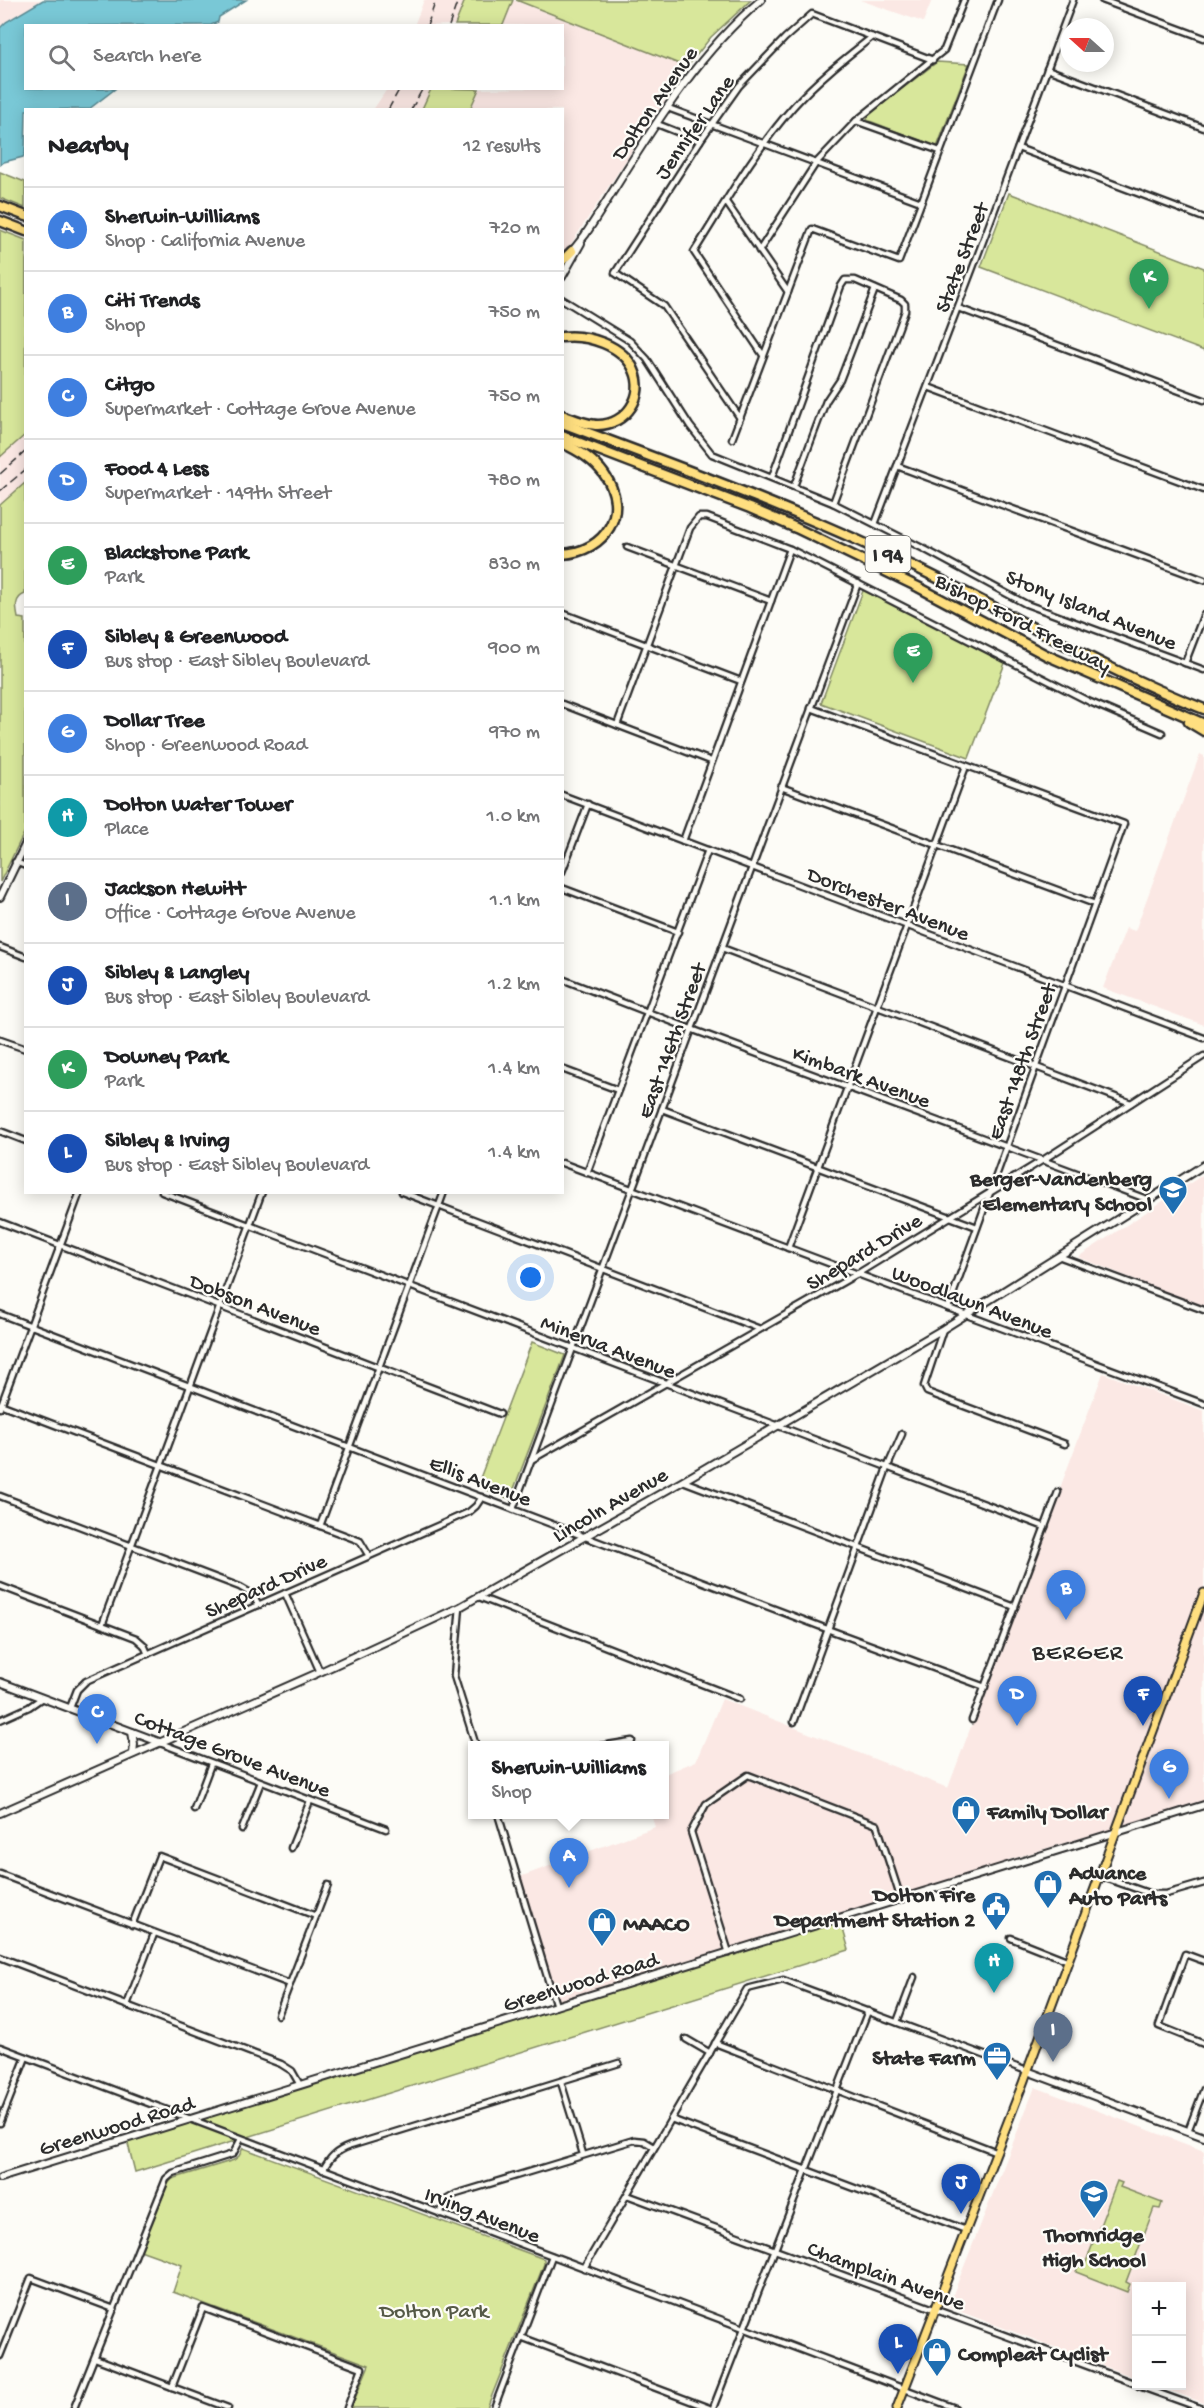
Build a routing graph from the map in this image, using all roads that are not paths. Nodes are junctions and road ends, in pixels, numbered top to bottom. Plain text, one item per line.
1 (761, 0) edge
2 (964, 0) edge
3 (998, 0) edge
4 (1073, 0) edge
5 (1102, 0) edge
6 (872, 37) junction
7 (1204, 38) edge
8 (933, 60) junction
9 (1047, 69) junction
10 (668, 108) junction
11 (856, 121) junction
12 (657, 124) junction
13 (711, 125) junction
14 (1204, 128) edge
15 (700, 141) junction
16 (764, 144) junction
17 (1018, 148) junction
18 (940, 151) junction
19 (816, 163) junction
20 (726, 202) junction
21 (921, 202) junction
22 (0, 206) edge
23 (24, 215) edge
24 (1204, 218) edge
25 (0, 221) edge
26 (24, 230) edge
27 (585, 235) junction
28 (572, 251) joint
29 (759, 251) junction
30 (564, 261) edge
31 (564, 274) edge
32 (875, 289) junction
33 (788, 292) junction
34 (564, 300) edge
35 (958, 308) junction
36 (564, 337) edge
37 (763, 355) junction
38 (928, 387) junction
39 (1204, 400) edge
40 (564, 416) edge
41 (740, 418) junction
42 (564, 424) edge
43 (564, 437) edge
44 (732, 439) dead end
45 (564, 444) edge
46 (897, 466) junction
47 (772, 477) junction
48 (794, 486) junction
49 (1204, 490) edge
50 (833, 503) junction
51 (875, 524) junction
52 (627, 547) dead end
53 (790, 549) junction
54 (564, 554) edge
55 (677, 566) junction
56 (1204, 580) edge
57 (858, 583) junction
58 (771, 601) junction
59 (1204, 614) edge
60 (564, 615) edge
61 (647, 646) junction
62 (1185, 663) junction
63 (1204, 670) edge
64 (741, 681) junction
65 (564, 705) edge
66 (811, 708) junction
67 (1204, 708) edge
68 (1168, 710) junction
69 (1204, 724) edge
70 (618, 725) junction
71 (1204, 731) edge
72 (1162, 733) dead end
73 (711, 761) junction
74 (966, 766) junction
75 (782, 787) junction
76 (564, 796) edge
77 (588, 804) junction
78 (683, 841) junction
79 (24, 846) edge
80 (935, 846) junction
81 (708, 850) junction
82 (15, 862) junction
83 (24, 865) edge
84 (564, 867) edge
85 (752, 867) junction
86 (564, 889) edge
87 (0, 897) edge
88 (1095, 904) junction
89 (906, 926) junction
90 (678, 932) junction
91 (0, 947) edge
92 (722, 948) junction
93 (24, 956) edge
94 (564, 980) edge
95 (1065, 986) junction
96 (876, 1007) junction
97 (647, 1012) junction
98 (691, 1029) junction
99 (1204, 1038) edge
100 (0, 1040) edge
101 (24, 1048) edge
102 (1204, 1056) edge
103 (1036, 1067) junction
104 (564, 1071) edge
105 (847, 1087) junction
106 (618, 1090) junction
107 (1131, 1103) junction
108 (662, 1109) junction
109 (0, 1131) edge
110 (24, 1140) edge
111 (1006, 1147) junction
112 (1043, 1160) junction
113 (564, 1164) edge
114 (1204, 1166) edge
115 (816, 1167) junction
116 (587, 1173) junction
117 (632, 1190) junction
118 (990, 1191) junction
119 (79, 1194) edge
120 (167, 1194) edge
121 (261, 1194) edge
122 (407, 1194) edge
123 (443, 1194) edge
124 (1150, 1200) junction
125 (438, 1206) junction
126 (950, 1217) junction
127 (0, 1222) edge
128 (250, 1226) junction
129 (977, 1227) junction
130 (60, 1245) junction
131 (788, 1248) junction
132 (1061, 1257) junction
133 (602, 1269) junction
134 (857, 1274) junction
135 (409, 1286) junction
136 (220, 1306) junction
137 (948, 1308) junction
138 (1204, 1310) edge
139 (0, 1314) edge
140 (967, 1315) junction
141 (31, 1325) junction
142 (760, 1329) junction
143 (943, 1329) junction
144 (573, 1348) junction
145 (379, 1367) junction
146 (666, 1384) junction
147 (190, 1386) junction
148 (1204, 1404) edge
149 (0, 1406) edge
150 (501, 1414) dead end
151 (776, 1427) junction
152 (902, 1434) dead end
153 (1065, 1444) dead end
154 (349, 1447) junction
155 (531, 1460) junction
156 (161, 1465) junction
157 (887, 1468) junction
158 (683, 1481) junction
159 (1058, 1492) dead end
160 (0, 1496) edge
161 (482, 1497) junction
162 (513, 1509) junction
163 (320, 1526) junction
164 (1045, 1527) junction
165 (585, 1537) junction
166 (131, 1545) junction
167 (857, 1549) junction
168 (369, 1556) junction
169 (0, 1586) edge
170 (285, 1593) junction
171 (479, 1597) junction
172 (1203, 1597) edge
173 (259, 1605) junction
174 (460, 1607) junction
175 (1015, 1607) junction
176 (102, 1625) junction
177 (827, 1629) junction
178 (148, 1654) junction
179 (320, 1672) junction
180 (0, 1682) edge
181 (985, 1687) junction
182 (42, 1698) junction
183 (741, 1699) dead end
184 (70, 1708) junction
185 (0, 1720) edge
186 (972, 1720) dead end
187 (794, 1722) dead end
188 (132, 1732) junction
189 (474, 1741) edge
190 (160, 1743) junction
191 (133, 1754) junction
192 (211, 1764) junction
193 (261, 1782) junction
194 (310, 1801) junction
195 (1204, 1805) edge
196 (194, 1809) dead end
197 (0, 1813) edge
198 (499, 1819) edge
199 (242, 1828) dead end
200 (386, 1830) dead end
201 (1116, 1833) junction
202 (291, 1848) dead end
203 (0, 1874) edge
204 (1100, 1876) junction
205 (1204, 1883) edge
206 (328, 1886) dead end
207 (902, 1900) junction
208 (316, 1916) junction
209 (132, 1925) junction
210 (154, 1934) junction
211 (1011, 1938) dead end
212 (729, 1953) junction
213 (0, 1957) edge
214 (1069, 1961) junction
215 (1204, 1961) edge
216 (914, 1977) dead end
217 (290, 1984) junction
218 (127, 2005) junction
219 (556, 2006) junction
220 (868, 2011) junction
221 (278, 2015) dead end
222 (897, 2022) junction
223 (686, 2039) dead end
224 (715, 2043) junction
225 (1204, 2044) edge
226 (0, 2047) edge
227 (710, 2053) junction
228 (26, 2057) junction
229 (619, 2063) dead end
230 (1027, 2071) junction
231 (561, 2082) junction
232 (300, 2085) junction
233 (1204, 2089) edge
234 (837, 2090) junction
235 (671, 2119) junction
236 (192, 2120) junction
237 (0, 2123) edge
238 (1188, 2131) junction
239 (1204, 2137) edge
240 (241, 2139) junction
241 (654, 2147) junction
242 (997, 2152) junction
243 (583, 2154) junction
244 (323, 2170) junction
245 (806, 2170) junction
246 (0, 2178) edge
247 (627, 2195) junction
248 (440, 2214) junction
249 (966, 2231) junction
250 (774, 2250) junction
251 (552, 2256) junction
252 (584, 2268) junction
253 (114, 2309) junction
254 (936, 2310) junction
255 (744, 2329) junction
256 (521, 2337) junction
257 (0, 2356) edge
258 (95, 2358) junction
259 (1132, 2383) edge
260 (172, 2387) junction
261 (904, 2389) junction
262 (1151, 2390) edge
263 (74, 2408) edge
264 (228, 2408) edge
265 (347, 2408) edge
266 (494, 2408) edge
267 (711, 2408) edge
268 (897, 2408) edge
269 (955, 2408) edge
270 (1200, 2408) edge

1 - 10 street, Dolton Avenue
2 - 8 street
3 - 18 street
4 - 9 street, State Street
5 - 7 street
6 - 8 street, Jennifer Lane
6 - 13 street, Jennifer Lane
6 - 16 street
8 - 11 street
9 - 14 street
9 - 17 street, State Street
10 - 12 street, Dolton Avenue
10 - 13 street
11 - 18 street
11 - 19 street
12 - 15 street
12 - 27 street, Dolton Avenue
13 - 15 street, Jennifer Lane
13 - 16 street
15 - 41 street, Jennifer Lane
16 - 19 street
16 - 20 street
17 - 24 street
17 - 35 street, State Street
18 - 21 street
19 - 21 street
19 - 29 street
20 - 29 street
20 - 37 street
21 - 33 street
22 - 23 highway
25 - 26 highway
27 - 28 street, Dolton Avenue
27 - 31 street, Dolton Avenue
28 - 30 highway
29 - 33 street
32 - 47 street
32 - 48 street
32 - 50 street
33 - 37 street
34 - 47 street, Stony Island Avenue
35 - 38 street, State Street
35 - 39 street
36 - 40 highway
37 - 41 street
38 - 46 street, State Street
38 - 49 street
41 - 44 street
42 - 67 highway, Bishop Ford Freeway / I 94
43 - 68 highway, Bishop Ford Freeway / I 94
45 - 54 highway
46 - 51 street, State Street
46 - 56 street
47 - 48 street, Stony Island Avenue
48 - 50 street, Stony Island Avenue
50 - 51 street, Stony Island Avenue
51 - 62 street, Stony Island Avenue
52 - 55 street
53 - 55 street
53 - 57 street
53 - 58 street
55 - 58 street
55 - 61 street
57 - 66 street, East 146th Street
57 - 72 street
58 - 64 street
59 - 62 street
60 - 61 street
61 - 64 street
61 - 70 street
62 - 63 street, Stony Island Avenue
64 - 73 street
65 - 70 street
66 - 74 street
66 - 75 street, East 146th Street
68 - 69 highway, Bishop Ford Freeway / I 94
68 - 71 highway
70 - 73 street
73 - 78 street
74 - 80 street
74 - 88 street, East 148th Street
75 - 80 street
75 - 85 street, East 146th Street
76 - 77 street, Dorchester Avenue
77 - 78 street, Dorchester Avenue
77 - 84 street
78 - 81 street, Dorchester Avenue
79 - 82 street
80 - 88 street
80 - 89 street
81 - 85 street, Dorchester Avenue
81 - 90 street
82 - 83 street
82 - 87 street
85 - 89 street, Dorchester Avenue
85 - 92 street, East 146th Street
86 - 90 street
88 - 95 street, East 148th Street
89 - 95 street, Dorchester Avenue
89 - 96 street
90 - 97 street
91 - 93 street
92 - 96 street
92 - 98 street, East 146th Street
94 - 97 street, Kimbark Avenue
95 - 99 street, Dorchester Avenue
95 - 103 street, East 148th Street
96 - 103 street
96 - 105 street
97 - 98 street, Kimbark Avenue
97 - 106 street
98 - 105 street, Kimbark Avenue
98 - 108 street, East 146th Street
100 - 101 street
102 - 107 street, Shepard Drive
103 - 107 street
103 - 111 street, East 148th Street
104 - 106 street
105 - 111 street, Kimbark Avenue
105 - 115 street
106 - 116 street
107 - 112 street, Shepard Drive
108 - 115 street
108 - 117 street, East 146th Street
109 - 110 street
111 - 112 street, Kimbark Avenue
111 - 118 street, East 148th Street
112 - 118 street, Shepard Drive
112 - 124 street, Kimbark Avenue
113 - 116 street, Woodlawn Avenue
114 - 124 street, Lincoln Avenue
115 - 126 street
115 - 131 street
116 - 117 street, Woodlawn Avenue
117 - 131 street, Woodlawn Avenue
117 - 133 street, East 146th Street
118 - 126 street, Shepard Drive
118 - 129 street, East 148th Street
119 - 130 street
120 - 128 street, Minerva Avenue
121 - 128 street
122 - 125 street
123 - 125 street
124 - 132 street, Lincoln Avenue
125 - 133 street
125 - 135 street
126 - 129 street
126 - 134 street, Shepard Drive
127 - 130 street, Dobson Avenue
128 - 135 street, Minerva Avenue
128 - 136 street
129 - 137 street, East 148th Street
130 - 136 street, Dobson Avenue
130 - 141 street
131 - 134 street, Woodlawn Avenue
132 - 138 street
132 - 140 street, Lincoln Avenue
133 - 142 street
133 - 144 street, East 146th Street
134 - 137 street, Woodlawn Avenue
134 - 142 street, Shepard Drive
135 - 144 street, Minerva Avenue
135 - 145 street
136 - 145 street, Dobson Avenue
136 - 147 street
137 - 140 street, Woodlawn Avenue
139 - 141 street, Ellis Avenue
140 - 143 street, Lincoln Avenue
140 - 148 street, Woodlawn Avenue
141 - 147 street, Ellis Avenue
141 - 149 street
142 - 146 street, Shepard Drive
143 - 151 street, Lincoln Avenue
143 - 153 street
144 - 146 street, Minerva Avenue
144 - 155 street, East 146th Street
145 - 150 street, Dobson Avenue
145 - 154 street
146 - 151 street, Minerva Avenue
146 - 155 street, Shepard Drive
147 - 154 street, Ellis Avenue
147 - 156 street
149 - 156 street
151 - 157 street, Minerva Avenue
151 - 158 street, Lincoln Avenue
152 - 157 street
154 - 161 street, Ellis Avenue
154 - 163 street
155 - 162 street, East 146th Street
156 - 163 street
156 - 166 street
157 - 164 street, Minerva Avenue
157 - 167 street
158 - 165 street, Lincoln Avenue
158 - 167 street
159 - 164 street
160 - 166 street
161 - 162 street, Ellis Avenue
161 - 168 street, Shepard Drive
162 - 165 street, Ellis Avenue
163 - 168 street
164 - 175 street
165 - 171 street, Lincoln Avenue
165 - 177 street, Ellis Avenue
166 - 173 street
166 - 176 street
167 - 175 street
167 - 177 street
168 - 170 street, Shepard Drive
169 - 176 street
170 - 173 street, Shepard Drive
170 - 179 street
171 - 174 street, Lincoln Avenue
171 - 183 street
172 - 201 main road
173 - 178 street, Shepard Drive
174 - 179 street, Lincoln Avenue
174 - 189 street
175 - 181 street
176 - 178 street
177 - 181 street, Ellis Avenue
177 - 187 street
178 - 184 street, Shepard Drive
179 - 190 street, Lincoln Avenue
180 - 182 street, Cottage Grove Avenue
181 - 186 street
182 - 184 street, Cottage Grove Avenue
182 - 185 street
184 - 188 street, Cottage Grove Avenue
188 - 190 street, Cottage Grove Avenue
188 - 191 street
190 - 191 street, Lincoln Avenue
190 - 192 street, Cottage Grove Avenue
191 - 197 street, Lincoln Avenue
192 - 193 street, Cottage Grove Avenue
192 - 196 street
193 - 194 street, Cottage Grove Avenue
193 - 199 street
194 - 200 street, Cottage Grove Avenue
194 - 202 street
195 - 201 street, Greenwood Road
198 - 219 street
201 - 204 main road
201 - 207 street, Greenwood Road
203 - 209 street
204 - 205 street
204 - 214 main road
206 - 208 street
207 - 212 street, Greenwood Road
207 - 212 street
208 - 209 street
208 - 217 street
209 - 210 street
210 - 217 street
210 - 218 street
211 - 214 street
212 - 219 street, Greenwood Road
213 - 218 street
214 - 230 main road
215 - 225 street
216 - 222 street
217 - 221 street
218 - 232 street
219 - 232 street, Greenwood Road
220 - 222 street
220 - 224 street
220 - 234 street
222 - 230 street
223 - 227 street
224 - 227 street
224 - 234 street
226 - 228 street, Irving Avenue
227 - 235 street
228 - 236 street, Irving Avenue
228 - 237 street
229 - 231 street
230 - 238 street
230 - 242 main road
231 - 243 street
231 - 244 street
232 - 236 street, Greenwood Road
233 - 238 street
234 - 242 street
234 - 245 street
235 - 241 street
235 - 245 street
236 - 240 street, Irving Avenue
236 - 246 street, Greenwood Road
238 - 239 street
240 - 244 street, Irving Avenue
240 - 253 street
241 - 243 street
241 - 247 street
242 - 249 main road
243 - 248 street
244 - 248 street, Irving Avenue
245 - 249 street
245 - 250 street
247 - 250 street, Champlain Avenue
247 - 252 street
248 - 251 street, Irving Avenue
249 - 254 main road
250 - 254 street, Champlain Avenue
250 - 255 street
251 - 252 street, Irving Avenue
251 - 256 street
252 - 255 street, Irving Avenue
253 - 257 street
253 - 258 street
254 - 259 street, Champlain Avenue
254 - 261 main road
255 - 261 street, Irving Avenue
255 - 267 street
256 - 266 street
256 - 267 street
258 - 260 street
258 - 263 street
260 - 264 street
260 - 265 street
261 - 268 main road
261 - 269 street, Irving Avenue
262 - 270 street, Champlain Avenue

